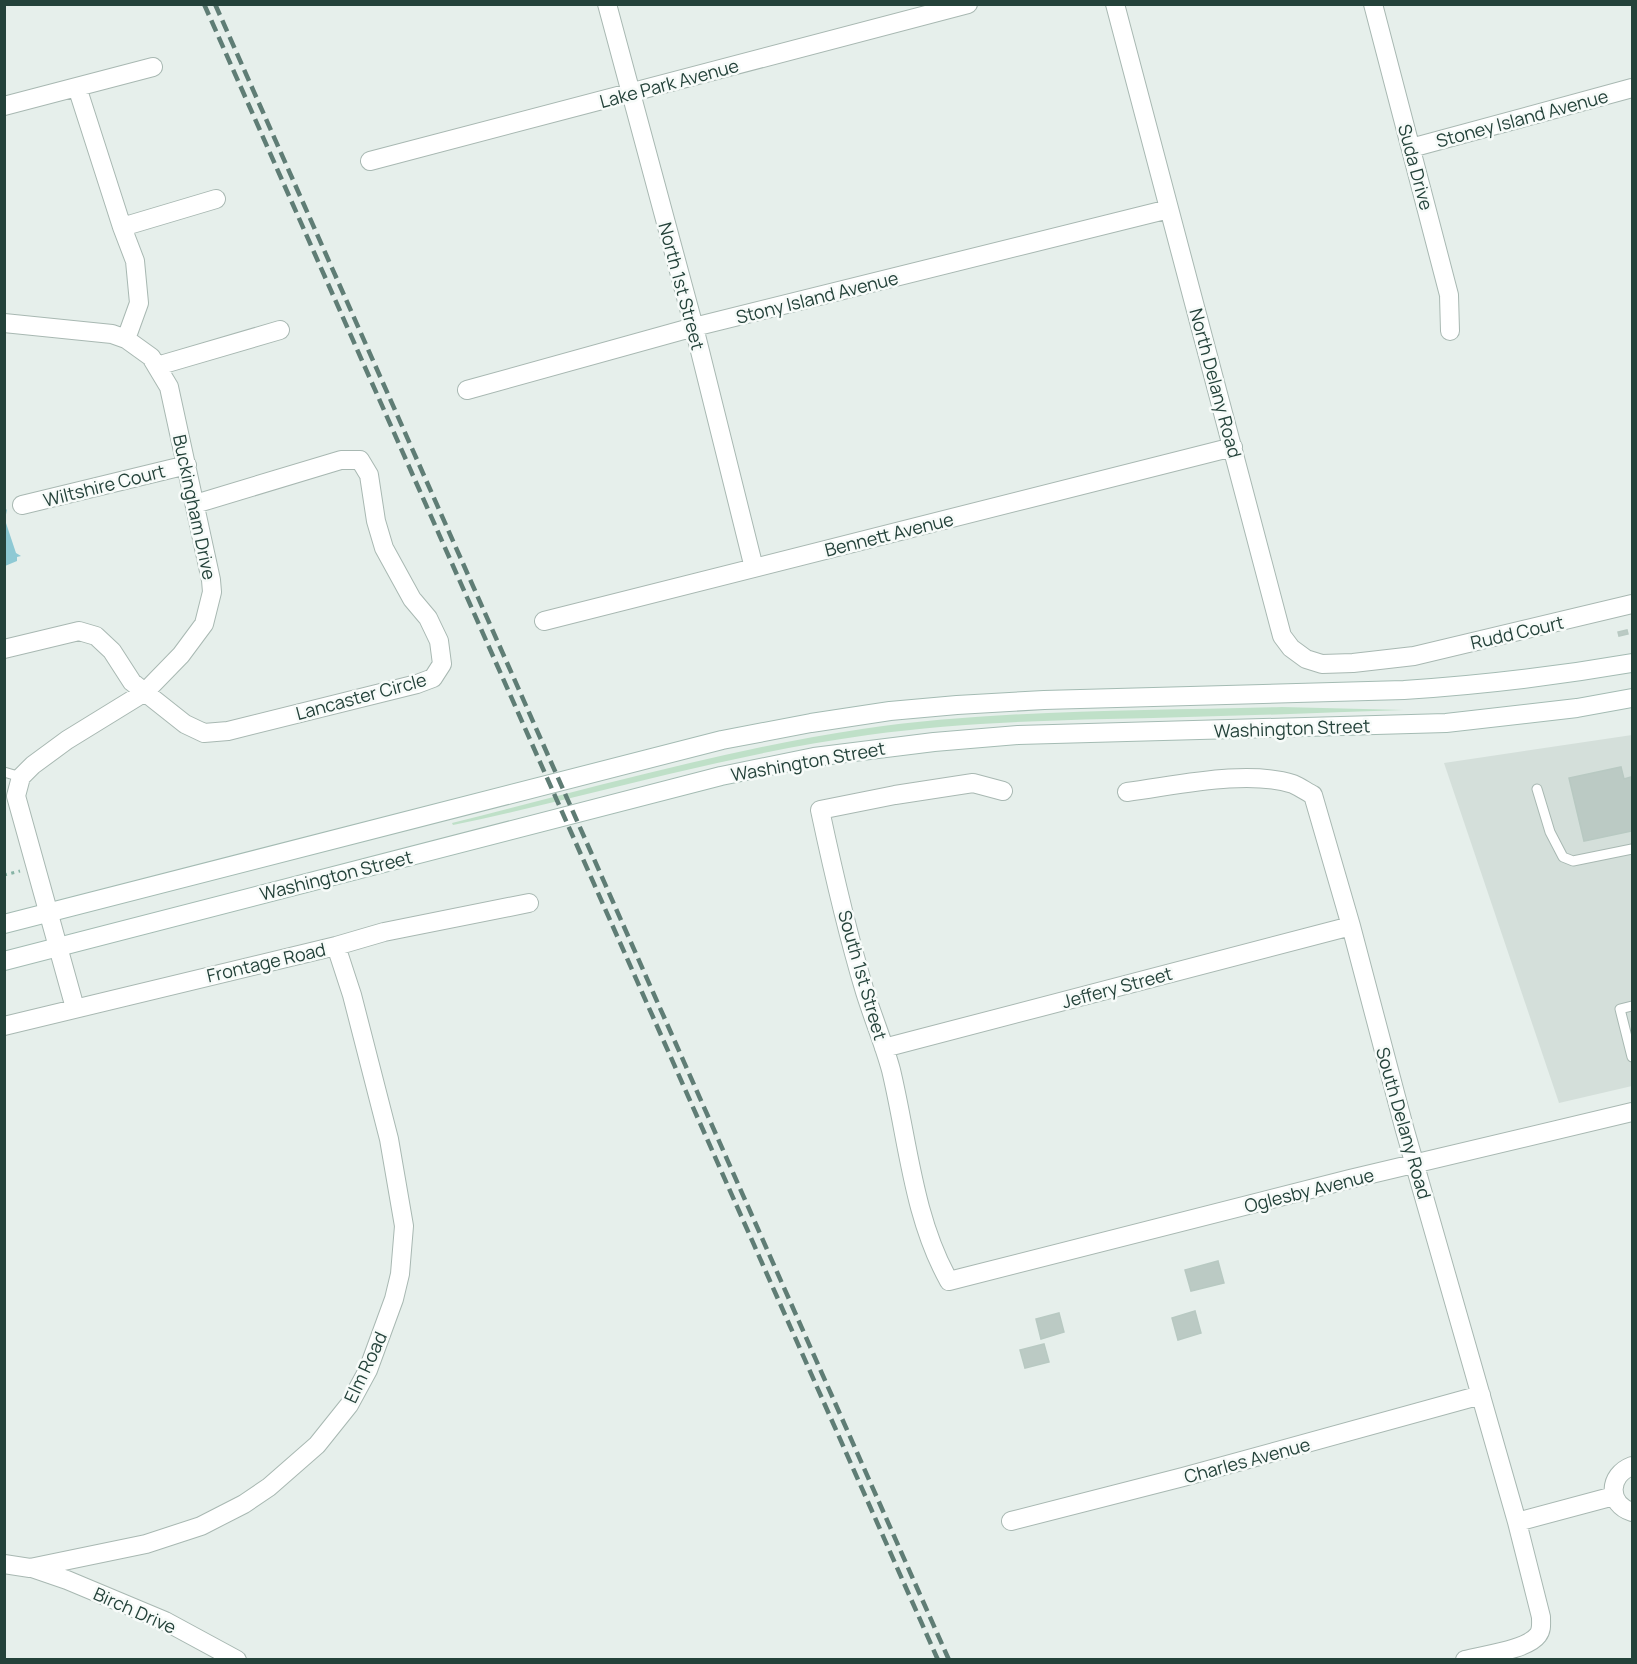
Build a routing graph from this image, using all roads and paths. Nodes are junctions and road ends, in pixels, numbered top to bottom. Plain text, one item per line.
1 (607, 4) edge
2 (968, 4) edge
3 (1115, 4) edge
4 (1373, 4) edge
5 (153, 67) dead end
6 (77, 87) junction
7 (1632, 88) edge
8 (630, 93) junction
9 (4, 106) edge
10 (1411, 148) junction
11 (370, 161) dead end
12 (216, 199) dead end
13 (1169, 209) junction
14 (122, 227) junction
15 (4, 323) edge
16 (694, 327) junction
17 (280, 330) dead end
18 (1450, 331) dead end
19 (126, 339) junction
20 (158, 366) junction
21 (467, 390) dead end
22 (1233, 447) junction
23 (187, 465) junction
24 (195, 504) junction
25 (22, 505) dead end
26 (754, 568) junction
27 (1632, 604) edge
28 (544, 621) dead end
29 (4, 649) edge
30 (1401, 657) joint
31 (1632, 663) edge
32 (145, 692) junction
33 (1632, 698) edge
34 (13, 775) edge
35 (1537, 789) dead end
36 (1003, 791) dead end
37 (1127, 792) dead end
38 (1632, 849) edge
39 (529, 903) dead end
40 (49, 913) junction
41 (4, 924) edge
42 (1351, 926) junction
43 (336, 946) junction
44 (58, 947) junction
45 (4, 961) edge
46 (1632, 1006) edge
47 (75, 1008) junction
48 (4, 1026) edge
49 (884, 1048) junction
50 (1632, 1057) edge
51 (1632, 1112) edge
52 (1415, 1164) junction
53 (987, 1273) joint
54 (1481, 1395) junction
55 (1632, 1466) edge
56 (1614, 1496) junction
57 (1632, 1512) edge
58 (1011, 1521) dead end
59 (1517, 1522) junction
60 (4, 1564) edge
61 (30, 1568) junction
62 (237, 1659) edge
63 (1465, 1659) edge

1 - 8 street, North 1st Street
2 - 8 street, Lake Park Avenue
3 - 13 street, North Delany Road
4 - 10 street, Suda Drive
5 - 6 street
6 - 9 street
6 - 14 street
7 - 10 street, Stoney Island Avenue
8 - 11 street, Lake Park Avenue
8 - 16 street, North 1st Street
10 - 18 street, Suda Drive
12 - 14 street
13 - 16 street, Stony Island Avenue
13 - 22 street, North Delany Road
14 - 19 street
15 - 19 street, Buckingham Drive
16 - 21 street, Stony Island Avenue
16 - 26 street, North 1st Street
17 - 20 street
19 - 20 street, Buckingham Drive
20 - 23 street, Buckingham Drive
22 - 26 street, Bennett Avenue
22 - 30 street, North Delany Road
23 - 24 street, Buckingham Drive
23 - 25 street, Wiltshire Court
24 - 32 street, Buckingham Drive
24 - 32 street, Lancaster Circle
26 - 28 street, Bennett Avenue
27 - 30 street, Rudd Court
29 - 32 street
31 - 40 street, Washington Street
32 - 34 street, Buckingham Drive
33 - 44 street, Washington Street
34 - 40 street, Buckingham Drive
35 - 38 lane
36 - 49 street, South 1st Street
37 - 42 street, South Delany Road
39 - 43 street, Frontage Road
40 - 41 street, Washington Street
40 - 44 street, Buckingham Drive
42 - 49 street, Jeffery Street
42 - 52 street, South Delany Road
43 - 47 street, Frontage Road
43 - 61 street, Elm Road
44 - 45 street, Washington Street
44 - 47 street, Buckingham Drive
46 - 50 lane
47 - 48 street, Frontage Road
49 - 53 street, South 1st Street
51 - 52 street, Oglesby Avenue
52 - 53 street, Oglesby Avenue
52 - 54 street, South Delany Road
54 - 58 street, Charles Avenue
54 - 59 street, South Delany Road
55 - 56 street
56 - 57 street
56 - 59 street
59 - 63 street, South Delany Road
60 - 61 street, Elm Road
61 - 62 street, Birch Drive

